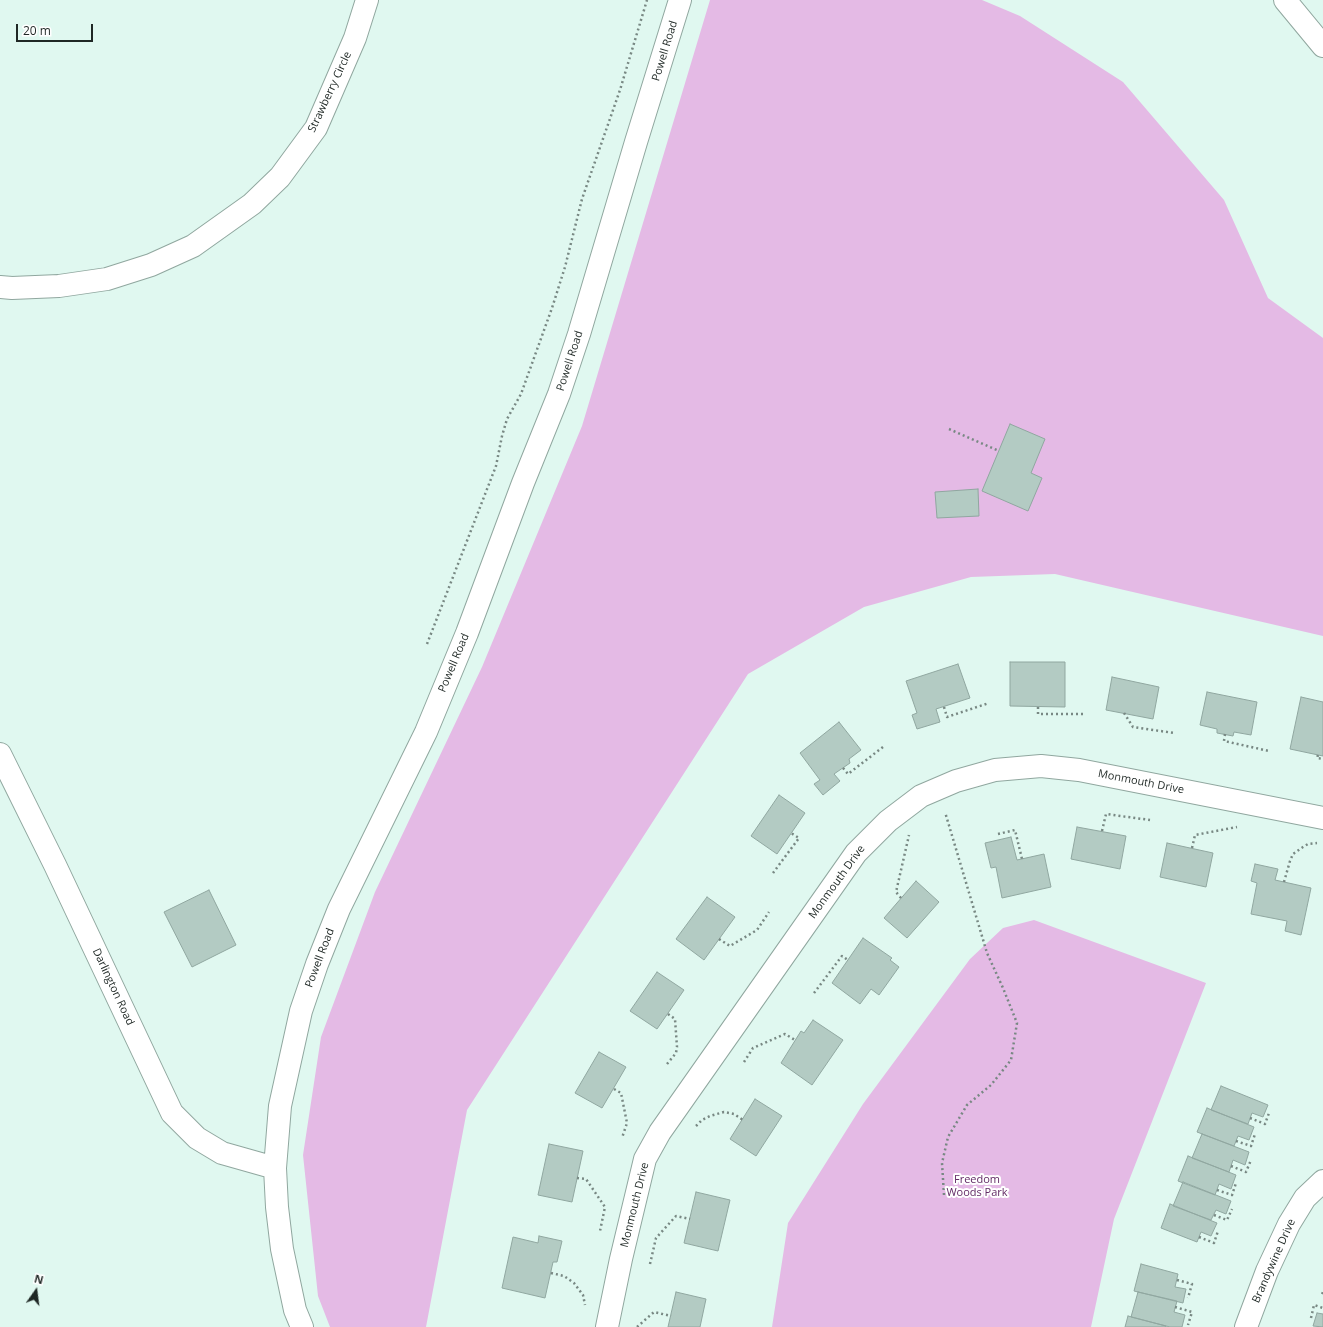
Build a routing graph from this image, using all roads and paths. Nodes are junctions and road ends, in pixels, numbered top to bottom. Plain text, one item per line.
1 (367, 0) edge
2 (647, 0) edge
3 (680, 0) edge
4 (1285, 0) edge
5 (1323, 46) edge
6 (0, 287) edge
7 (949, 430) dead end
8 (999, 451) dead end
9 (427, 644) dead end
10 (989, 703) dead end
11 (944, 706) dead end
12 (1038, 706) dead end
13 (1082, 714) dead end
14 (1124, 714) dead end
15 (1174, 733) dead end
16 (1225, 734) dead end
17 (883, 747) dead end
18 (1269, 751) dead end
19 (0, 754) edge
20 (1318, 755) dead end
21 (1323, 759) edge
22 (843, 768) dead end
23 (938, 789) junction
24 (1323, 818) edge
25 (1150, 820) dead end
26 (1240, 827) dead end
27 (1102, 831) dead end
28 (791, 833) dead end
29 (910, 833) dead end
30 (998, 834) dead end
31 (1321, 843) dead end
32 (1192, 848) dead end
33 (1022, 859) dead end
34 (773, 873) dead end
35 (1284, 882) dead end
36 (901, 898) dead end
37 (769, 912) dead end
38 (719, 939) dead end
39 (848, 960) dead end
40 (814, 993) dead end
41 (668, 1014) dead end
42 (795, 1040) dead end
43 (744, 1062) dead end
44 (667, 1064) dead end
45 (614, 1089) dead end
46 (1269, 1113) dead end
47 (1250, 1118) dead end
48 (743, 1120) dead end
49 (694, 1128) dead end
50 (1255, 1134) dead end
51 (622, 1138) dead end
52 (1236, 1141) dead end
53 (1250, 1160) dead end
54 (1231, 1166) dead end
55 (275, 1168) junction
56 (577, 1178) dead end
57 (1323, 1181) edge
58 (1236, 1183) dead end
59 (1217, 1190) dead end
60 (944, 1195) dead end
61 (1232, 1209) dead end
62 (1214, 1215) dead end
63 (690, 1219) dead end
64 (600, 1231) dead end
65 (1218, 1231) dead end
66 (1199, 1237) dead end
67 (650, 1264) dead end
68 (551, 1272) dead end
69 (1177, 1280) dead end
70 (1188, 1298) dead end
71 (1175, 1308) dead end
72 (1323, 1308) edge
73 (586, 1309) dead end
74 (671, 1316) dead end
75 (1311, 1318) dead end
76 (1188, 1325) dead end
77 (302, 1327) edge
78 (607, 1327) edge
79 (637, 1327) edge
80 (1246, 1327) edge

1 - 6 street, Strawberry Circle
2 - 9 path
3 - 55 street, Powell Road
4 - 5 street
7 - 8 path
10 - 11 path
12 - 13 path
14 - 15 path
16 - 18 path
17 - 22 path
19 - 55 street, Darlington Road
20 - 21 path
23 - 24 street, Monmouth Drive
23 - 60 path
23 - 78 street, Monmouth Drive
25 - 27 path
26 - 32 path
28 - 34 path
29 - 36 path
30 - 33 path
31 - 35 path
37 - 38 path
39 - 40 path
41 - 44 path
42 - 43 path
45 - 51 path
46 - 47 path
48 - 49 path
50 - 52 path
53 - 54 path
55 - 77 street, Powell Road
56 - 64 path
57 - 80 street, Brandywine Drive
58 - 59 path
61 - 62 path
63 - 67 path
65 - 66 path
68 - 73 path
69 - 70 path
71 - 76 path
72 - 75 path
74 - 79 path

